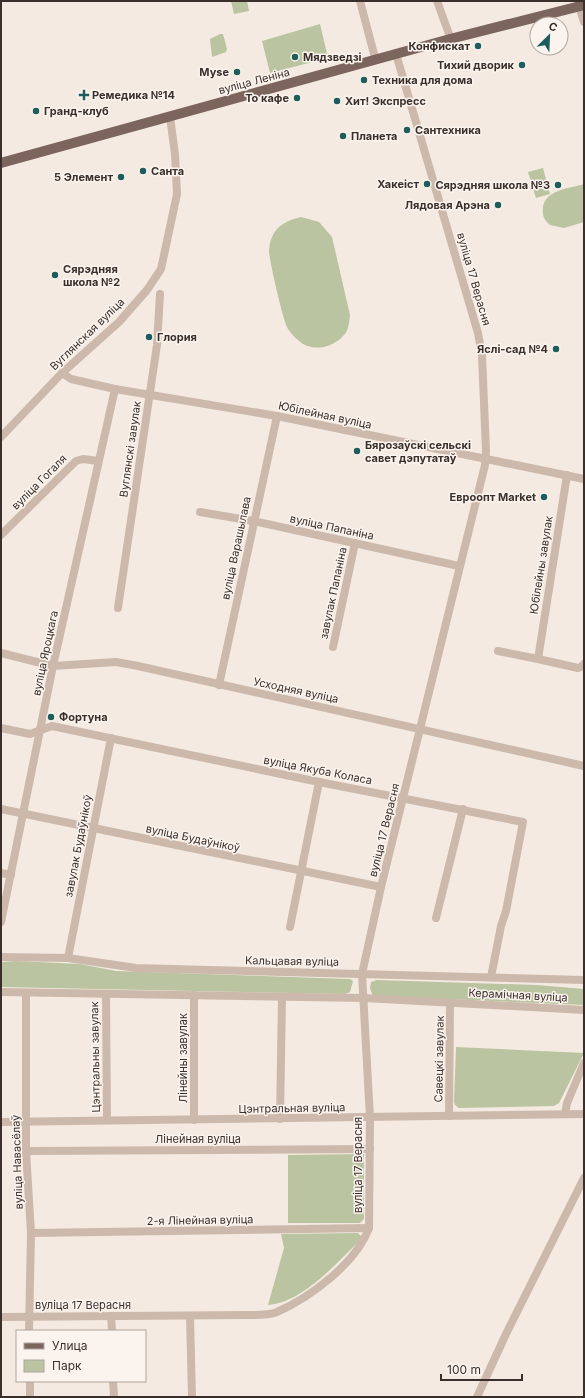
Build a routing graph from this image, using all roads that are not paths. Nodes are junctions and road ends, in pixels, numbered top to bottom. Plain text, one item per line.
1 (360, 1) edge
2 (437, 1) edge
3 (578, 3) edge
4 (584, 22) edge
5 (450, 37) junction
6 (395, 51) junction
7 (375, 57) junction
8 (169, 114) junction
9 (1, 156) edge
10 (1, 163) edge
11 (160, 294) dead end
12 (62, 373) junction
13 (115, 389) junction
14 (149, 395) junction
15 (277, 416) junction
16 (1, 437) edge
17 (486, 458) junction
18 (98, 461) junction
19 (567, 475) junction
20 (584, 479) edge
21 (200, 512) dead end
22 (253, 521) junction
23 (1, 535) edge
24 (355, 543) junction
25 (459, 566) junction
26 (118, 608) dead end
27 (333, 647) dead end
28 (498, 651) dead end
29 (1, 653) edge
30 (538, 659) junction
31 (584, 664) edge
32 (53, 666) junction
33 (219, 685) junction
34 (1, 728) edge
35 (421, 729) junction
36 (40, 730) junction
37 (111, 738) junction
38 (584, 766) edge
39 (319, 782) junction
40 (404, 797) junction
41 (1, 809) edge
42 (463, 809) junction
43 (24, 813) junction
44 (92, 828) junction
45 (301, 871) junction
46 (1, 873) edge
47 (11, 875) junction
48 (381, 887) junction
49 (436, 918) dead end
50 (1, 922) edge
51 (290, 927) dead end
52 (1, 958) edge
53 (68, 958) junction
54 (362, 974) junction
55 (491, 977) junction
56 (584, 980) edge
57 (1, 992) edge
58 (26, 993) junction
59 (106, 994) junction
60 (194, 995) junction
61 (282, 997) junction
62 (364, 998) junction
63 (450, 1003) junction
64 (584, 1010) edge
65 (584, 1063) edge
66 (565, 1114) junction
67 (584, 1114) edge
68 (449, 1116) junction
69 (370, 1118) junction
70 (280, 1119) junction
71 (107, 1120) junction
72 (194, 1120) junction
73 (26, 1121) junction
74 (1, 1122) edge
75 (370, 1149) junction
76 (26, 1151) junction
77 (584, 1178) edge
78 (369, 1228) junction
79 (31, 1233) junction
80 (111, 1316) junction
81 (190, 1316) junction
82 (1, 1317) edge
83 (29, 1317) junction
84 (29, 1330) edge
85 (112, 1330) edge
86 (30, 1382) edge
87 (113, 1382) edge
88 (30, 1397) edge
89 (114, 1397) edge
90 (192, 1397) edge
91 (477, 1397) edge

1 - 7 street
2 - 5 street
3 - 4 street
3 - 5 main road, вуліца Леніна
5 - 6 main road, вуліца Леніна
6 - 7 main road, вуліца Леніна
6 - 17 street, вуліца 17 Верасня
7 - 8 main road, вуліца Леніна
8 - 9 main road, вуліца Леніна
8 - 10 main road, вуліца Леніна
8 - 12 street, Вуглянская вуліца
11 - 14 street, Вуглянскі завулак
12 - 13 street, Юбілейная вуліца
12 - 16 street, Вуглянская вуліца
13 - 14 street, Юбілейная вуліца
13 - 18 street, вуліца Яроцкага
14 - 15 street, Юбілейная вуліца
14 - 26 street, Вуглянскі завулак
15 - 17 street, Юбілейная вуліца
15 - 22 street, вуліца Варашылава
17 - 19 street, Юбілейная вуліца
17 - 25 street, вуліца 17 Верасня
18 - 23 street, вуліца Гогаля
18 - 32 street, вуліца Яроцкага
19 - 20 street, Юбілейная вуліца
19 - 30 street, Юбілейны завулак
21 - 22 street, вуліца Папаніна
22 - 24 street, вуліца Папаніна
22 - 33 street, вуліца Варашылава
24 - 25 street, вуліца Папаніна
24 - 27 street, завулак Папаніна
25 - 35 street, вуліца 17 Верасня
28 - 30 street
29 - 32 street, Усходняя вуліца
30 - 31 street
32 - 33 street, Усходняя вуліца
32 - 36 street, вуліца Яроцкага
33 - 35 street, Усходняя вуліца
34 - 36 street, вуліца Якуба Коласа
35 - 38 street, Усходняя вуліца
35 - 40 street, вуліца 17 Верасня
36 - 37 street, вуліца Якуба Коласа
36 - 43 street, вуліца Яроцкага
37 - 39 street, вуліца Якуба Коласа
37 - 44 street, завулак Будаўнікоў
39 - 40 street, вуліца Якуба Коласа
39 - 45 street
40 - 42 street, вуліца Якуба Коласа
40 - 48 street, вуліца 17 Верасня
41 - 43 street, вуліца Будаўнікоў
42 - 49 street
42 - 55 street, вуліца Якуба Коласа
43 - 44 street, вуліца Будаўнікоў
43 - 47 street, вуліца Яроцкага
44 - 45 street, вуліца Будаўнікоў
44 - 53 street, завулак Будаўнікоў
45 - 48 street, вуліца Будаўнікоў
45 - 51 street
46 - 47 street
47 - 50 street, вуліца Яроцкага
48 - 54 street, вуліца 17 Верасня
52 - 53 street, Кальцавая вуліца
53 - 54 street, Кальцавая вуліца
54 - 55 street, Кальцавая вуліца
54 - 62 street, вуліца 17 Верасня
55 - 56 street, Кальцавая вуліца
57 - 58 street, Керамічная вуліца
58 - 59 street, Керамічная вуліца
58 - 73 street, вуліца Навасёлаў
59 - 60 street, Керамічная вуліца
59 - 71 street, Цэнтральны завулак
60 - 61 street, Керамічная вуліца
60 - 72 street, Лінейны завулак
61 - 62 street, Керамічная вуліца
61 - 70 street
62 - 63 street, Керамічная вуліца
62 - 69 street, вуліца 17 Верасня
63 - 64 street, Керамічная вуліца
63 - 68 street, Савецкі завулак
65 - 66 street
66 - 67 street, Цэнтральная вуліца
66 - 68 street, Цэнтральная вуліца
68 - 69 street, Цэнтральная вуліца
69 - 70 street, Цэнтральная вуліца
69 - 75 street, вуліца 17 Верасня
70 - 72 street, Цэнтральная вуліца
71 - 72 street, Цэнтральная вуліца
71 - 73 street, Цэнтральная вуліца
73 - 74 street, Цэнтральная вуліца
73 - 76 street, вуліца Навасёлаў
75 - 76 street, Лінейная вуліца
75 - 78 street, вуліца 17 Верасня
76 - 79 street, вуліца Навасёлаў
77 - 91 street
78 - 79 street, 2-я Лінейная вуліца
78 - 81 street, вуліца 17 Верасня
79 - 83 street, вуліца Навасёлаў
80 - 81 street, вуліца 17 Верасня
80 - 83 street, вуліца 17 Верасня
80 - 85 street
81 - 90 street
82 - 83 street, вуліца 17 Верасня
83 - 84 street, вуліца Навасёлаў
86 - 88 street
87 - 89 street

